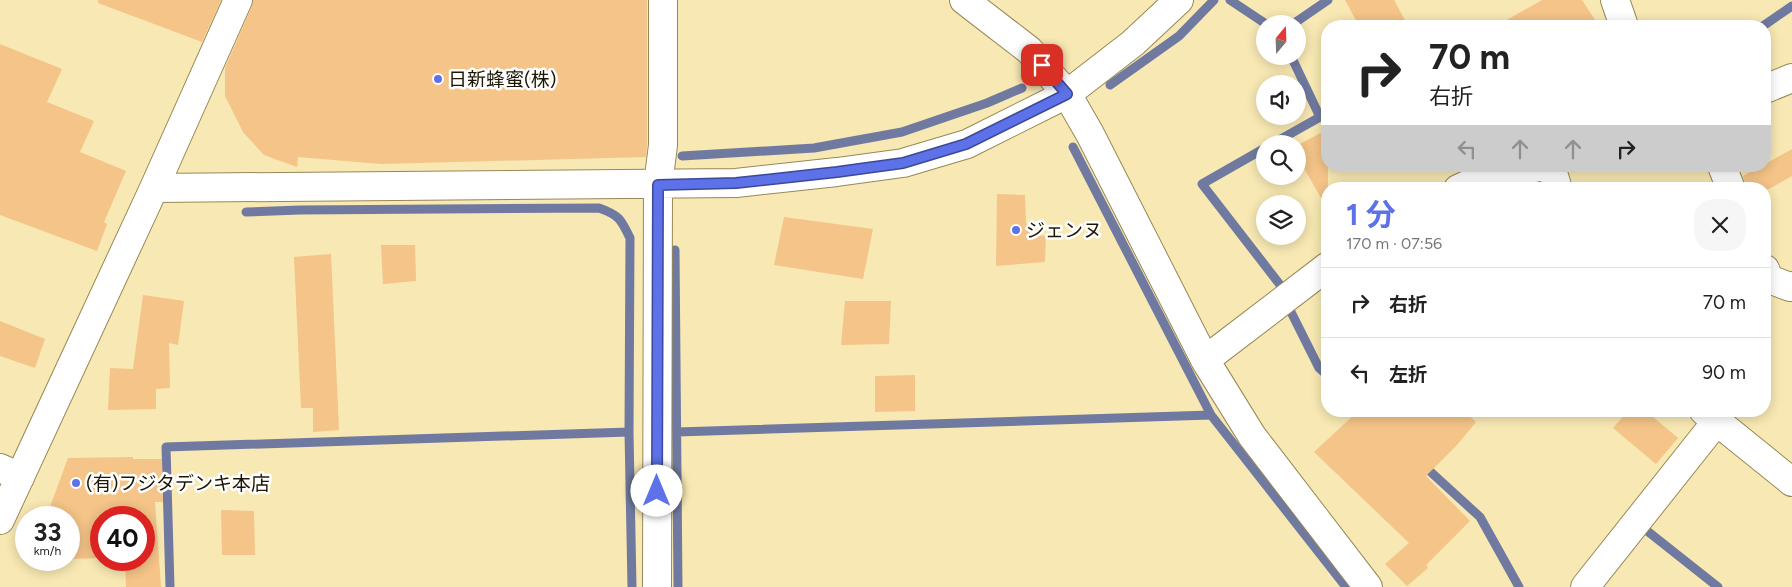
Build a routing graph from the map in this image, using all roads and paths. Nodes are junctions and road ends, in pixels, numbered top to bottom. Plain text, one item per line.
1 (238, 0) edge
2 (663, 0) edge
3 (964, 0) edge
4 (1179, 0) edge
5 (1615, 0) edge
6 (1622, 20) edge
7 (1792, 78) edge
8 (1771, 87) edge
9 (1067, 94) junction
10 (1518, 172) edge
11 (1477, 182) edge
12 (658, 185) junction
13 (154, 188) junction
14 (1321, 271) edge
15 (1771, 280) edge
16 (1792, 286) edge
17 (1205, 360) junction
18 (1710, 417) edge
19 (10, 472) edge
20 (1792, 482) edge
21 (0, 520) edge
22 (657, 587) edge
23 (1368, 587) edge
24 (1585, 587) edge

1 - 13 street
2 - 12 street
3 - 9 street
4 - 9 street
5 - 6 street
7 - 8 street
9 - 12 street
9 - 17 street
10 - 11 street
12 - 13 street
12 - 22 street
13 - 19 street
14 - 17 street
15 - 16 street
17 - 23 street
18 - 20 street
18 - 24 street
19 - 21 street

